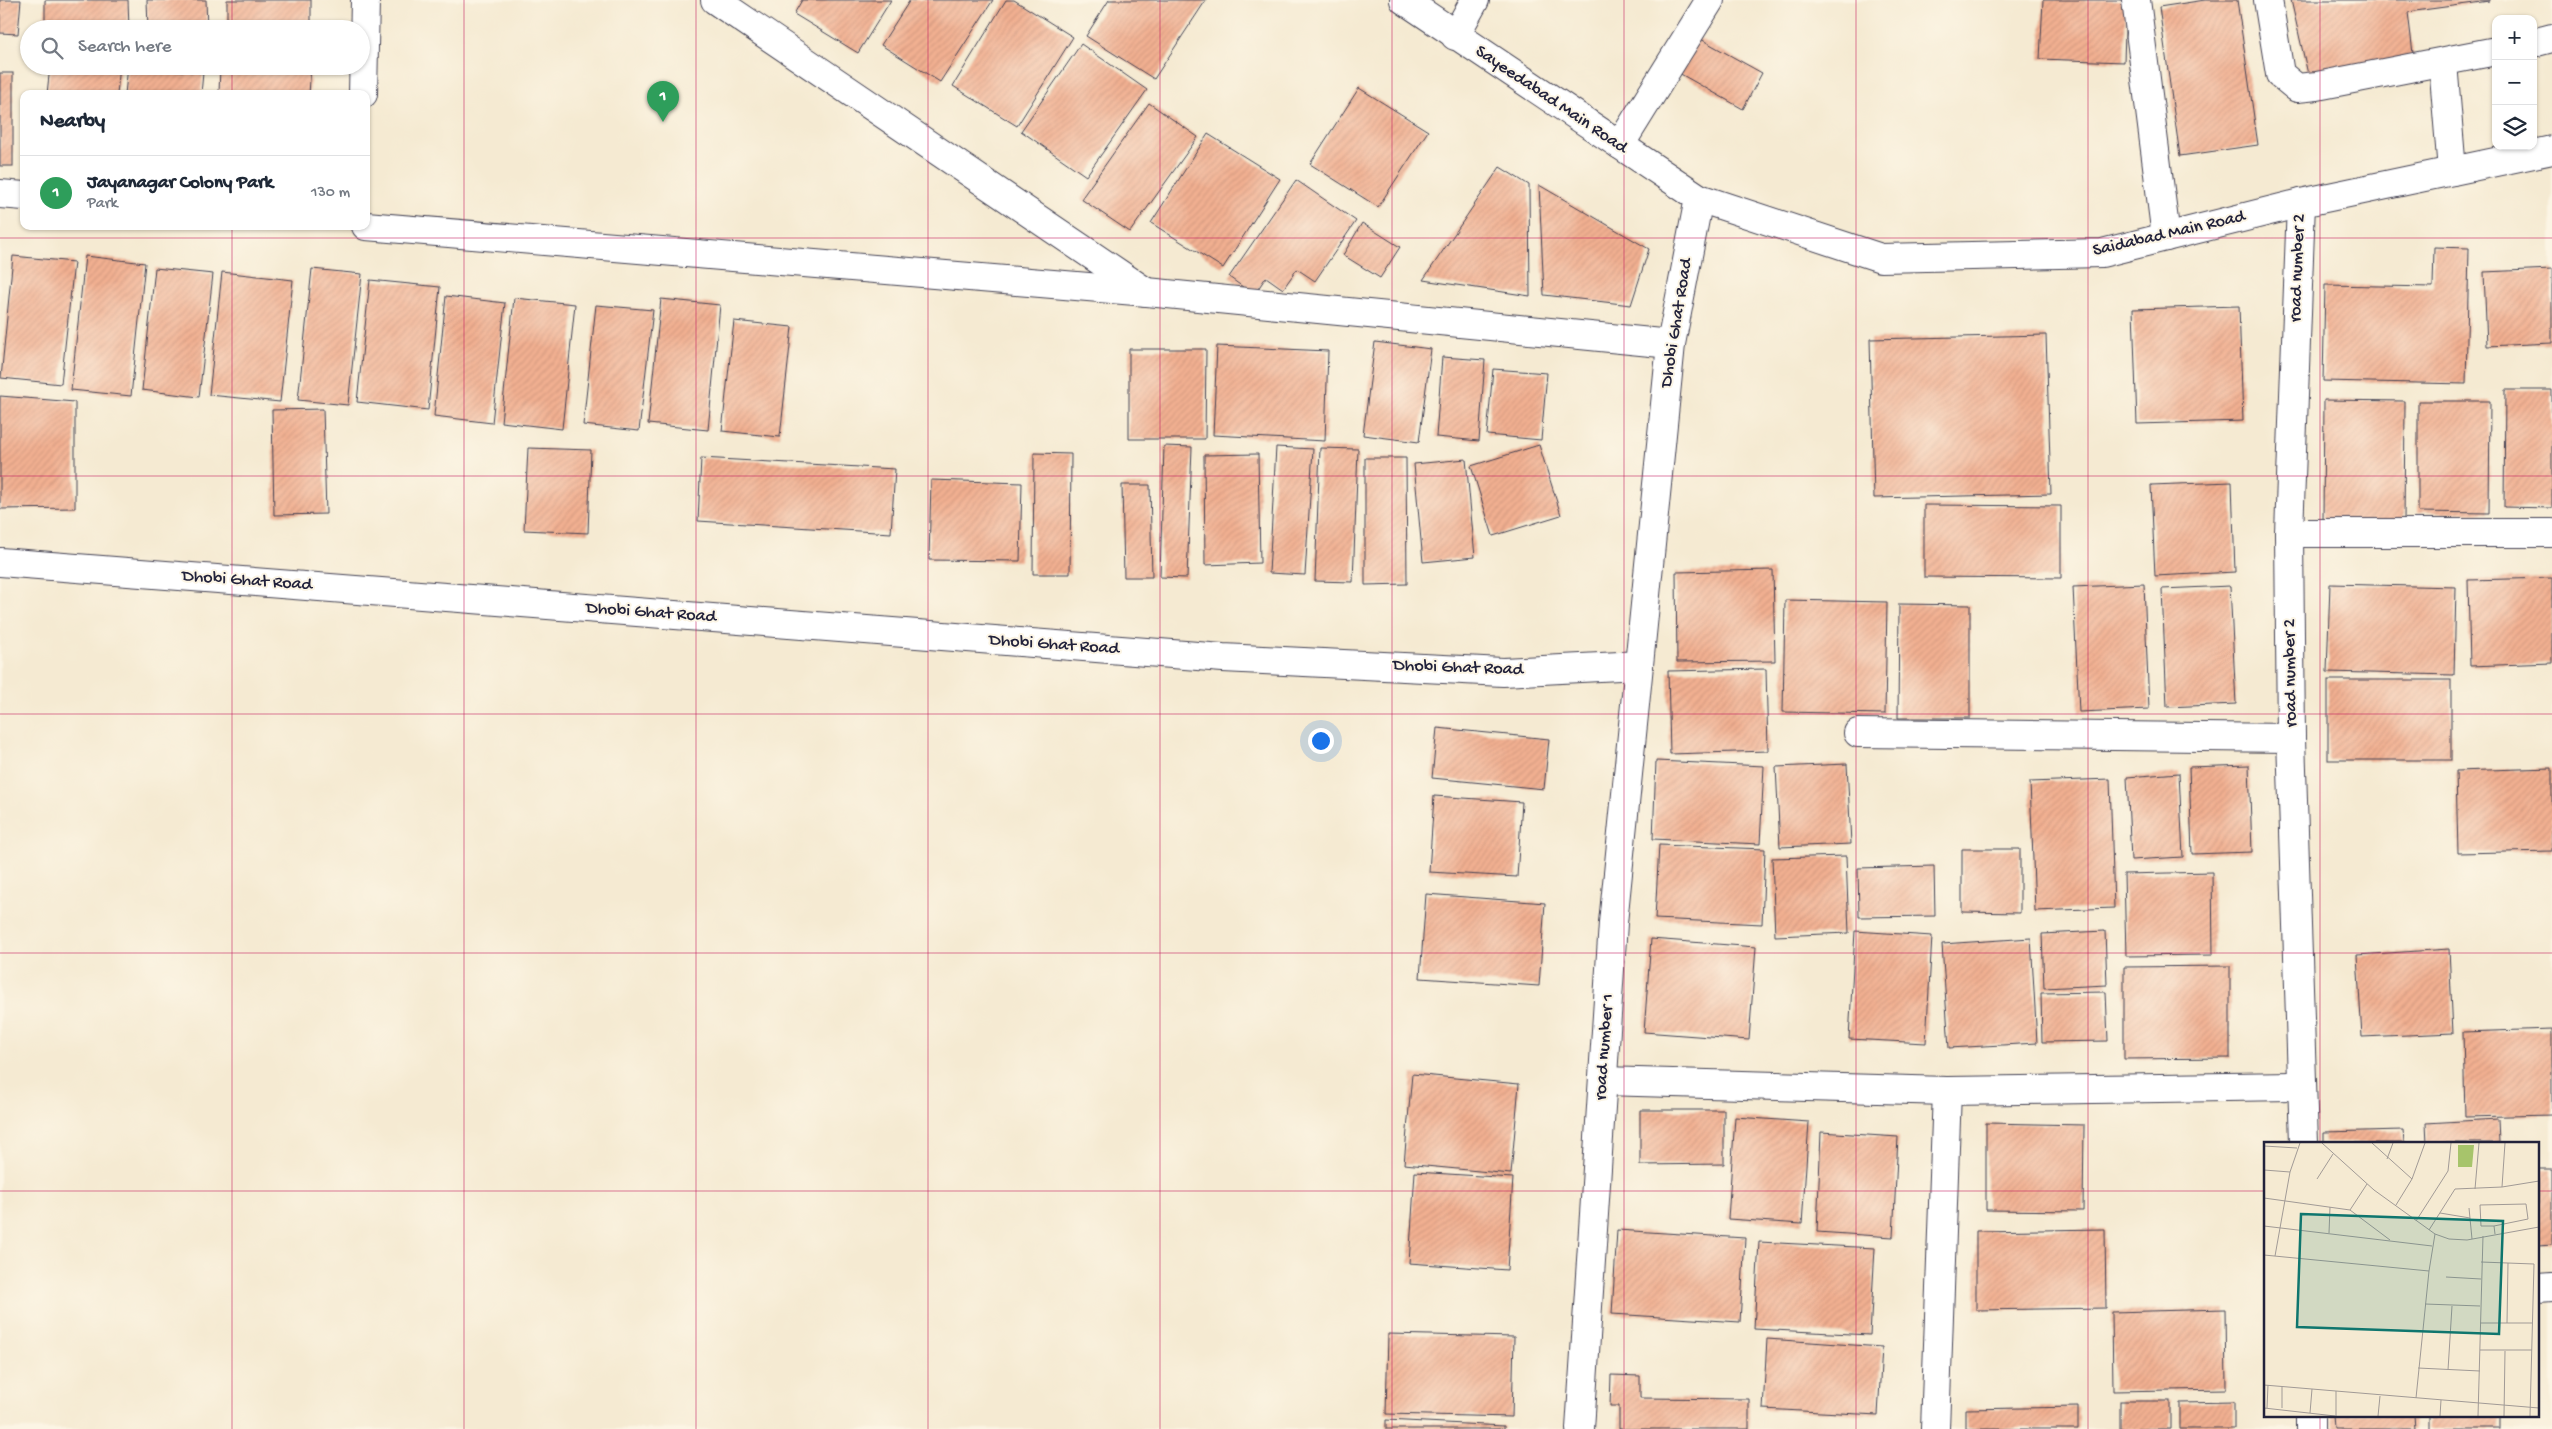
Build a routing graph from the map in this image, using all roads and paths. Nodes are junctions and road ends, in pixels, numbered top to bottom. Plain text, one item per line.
1 (365, 0) edge
2 (715, 0) edge
3 (1404, 0) edge
4 (1475, 0) edge
5 (1710, 0) edge
6 (2136, 0) edge
7 (2268, 0) edge
8 (365, 20) edge
9 (1455, 36) junction
10 (2552, 38) edge
11 (2537, 41) edge
12 (2492, 52) edge
13 (2443, 63) junction
14 (363, 75) edge
15 (363, 90) edge
16 (1620, 145) junction
17 (2552, 150) edge
18 (2452, 171) junction
19 (0, 194) edge
20 (20, 196) edge
21 (1699, 198) junction
22 (2301, 203) junction
23 (370, 226) edge
24 (2166, 237) junction
25 (1147, 292) junction
26 (1670, 344) junction
27 (2289, 533) junction
28 (2552, 533) edge
29 (0, 562) edge
30 (1639, 665) junction
31 (1858, 733) dead end
32 (2291, 738) junction
33 (1602, 1081) junction
34 (2302, 1086) junction
35 (1947, 1091) junction
36 (2304, 1142) edge
37 (2310, 1416) edge
38 (1580, 1429) edge
39 (1936, 1429) edge
40 (2310, 1429) edge

1 - 8 street
2 - 25 street
3 - 9 street, Sayeedabad Main Road
4 - 9 street
5 - 16 street
6 - 24 street
7 - 13 street
9 - 16 street, Sayeedabad Main Road
10 - 11 street
12 - 13 street
13 - 18 street
14 - 15 street
16 - 21 street, Sayeedabad Main Road
17 - 18 street, Saidabad Main Road
18 - 22 street, Saidabad Main Road
19 - 20 street
21 - 24 street, Saidabad Main Road
21 - 26 street, Dhobi Ghat Road
22 - 24 street, Saidabad Main Road
22 - 27 street, road number 2
23 - 25 street
25 - 26 street
26 - 30 street, Dhobi Ghat Road
27 - 28 street
27 - 32 street, road number 2
29 - 30 street, Dhobi Ghat Road
30 - 33 street, road number 1
31 - 32 street
32 - 34 street, road number 2
33 - 35 street
33 - 38 street, road number 1
34 - 35 street
34 - 36 street, road number 2
35 - 39 street
37 - 40 street

